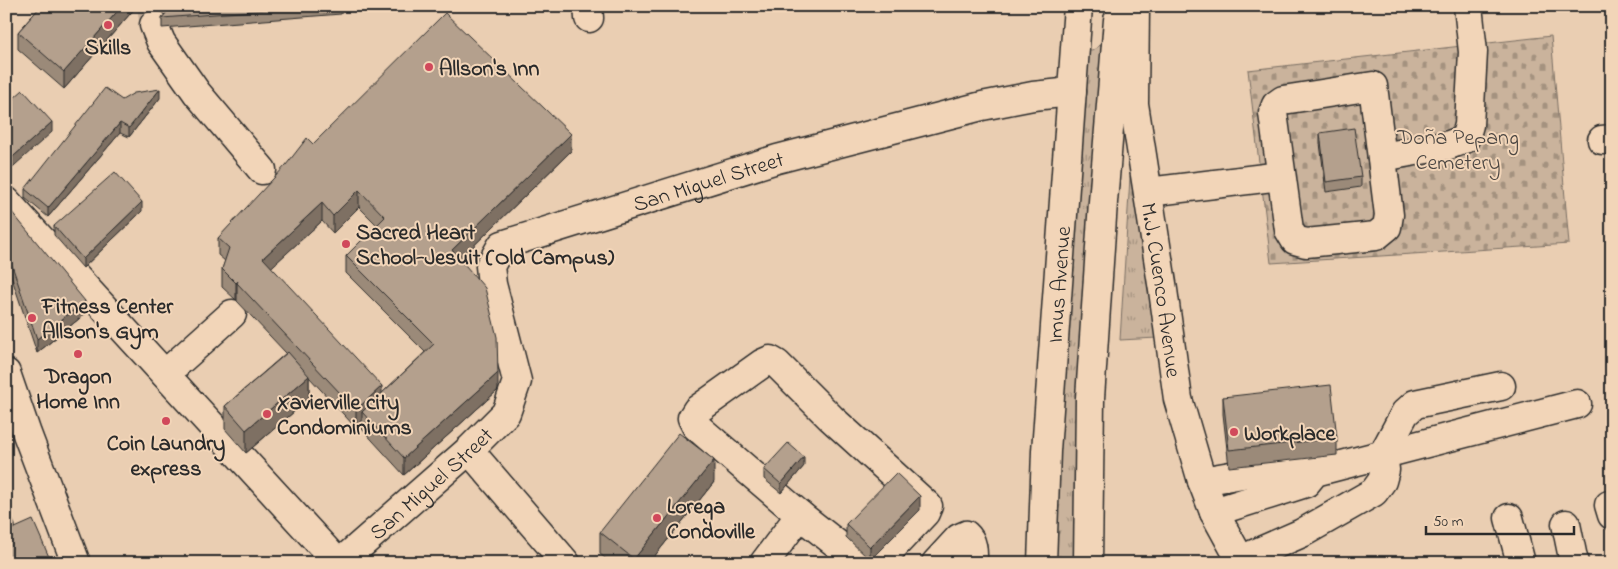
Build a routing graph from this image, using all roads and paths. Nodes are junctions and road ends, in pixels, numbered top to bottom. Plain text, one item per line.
1 (1078, 6) edge
2 (1118, 6) edge
3 (1134, 6) edge
4 (1468, 6) edge
5 (154, 25) tunnel mouth
6 (1117, 34) junction
7 (1072, 92) junction
8 (1382, 157) junction
9 (262, 170) dead end
10 (1281, 176) junction
11 (1148, 192) junction
12 (6, 201) edge
13 (232, 314) dead end
14 (6, 373) edge
15 (165, 374) junction
16 (1501, 386) dead end
17 (1577, 404) dead end
18 (469, 450) junction
19 (1383, 454) junction
20 (1314, 472) junction
21 (1202, 481) junction
22 (1214, 512) junction
23 (800, 515) junction
24 (1509, 518) dead end
25 (1566, 524) dead end
26 (772, 560) edge
27 (1241, 561) edge
28 (76, 563) edge
29 (339, 563) edge
30 (566, 563) edge
31 (861, 563) edge
32 (878, 563) edge
33 (936, 563) edge
34 (973, 563) edge
35 (1042, 563) edge
36 (1088, 563) edge
37 (1521, 563) edge
38 (1574, 563) edge

1 - 7 street, Imus Avenue
2 - 6 street, Imus Avenue
3 - 6 street
3 - 11 street, M.J. Cuenco Avenue
4 - 8 street
5 - 9 street
6 - 36 street, Imus Avenue
7 - 18 street, San Miguel Street
7 - 35 street, Imus Avenue
8 - 10 street
8 - 10 street
10 - 11 street
11 - 21 street, M.J. Cuenco Avenue
12 - 15 street
13 - 15 street
14 - 28 street
15 - 29 street
16 - 19 street
17 - 19 street
18 - 29 street, San Miguel Street
18 - 30 street
19 - 20 street
19 - 27 street
20 - 21 street
20 - 22 street
21 - 22 street, M.J. Cuenco Avenue
22 - 27 street, M.J. Cuenco Avenue
23 - 26 street
23 - 31 street
23 - 32 street
24 - 37 street
25 - 38 street
33 - 34 street

